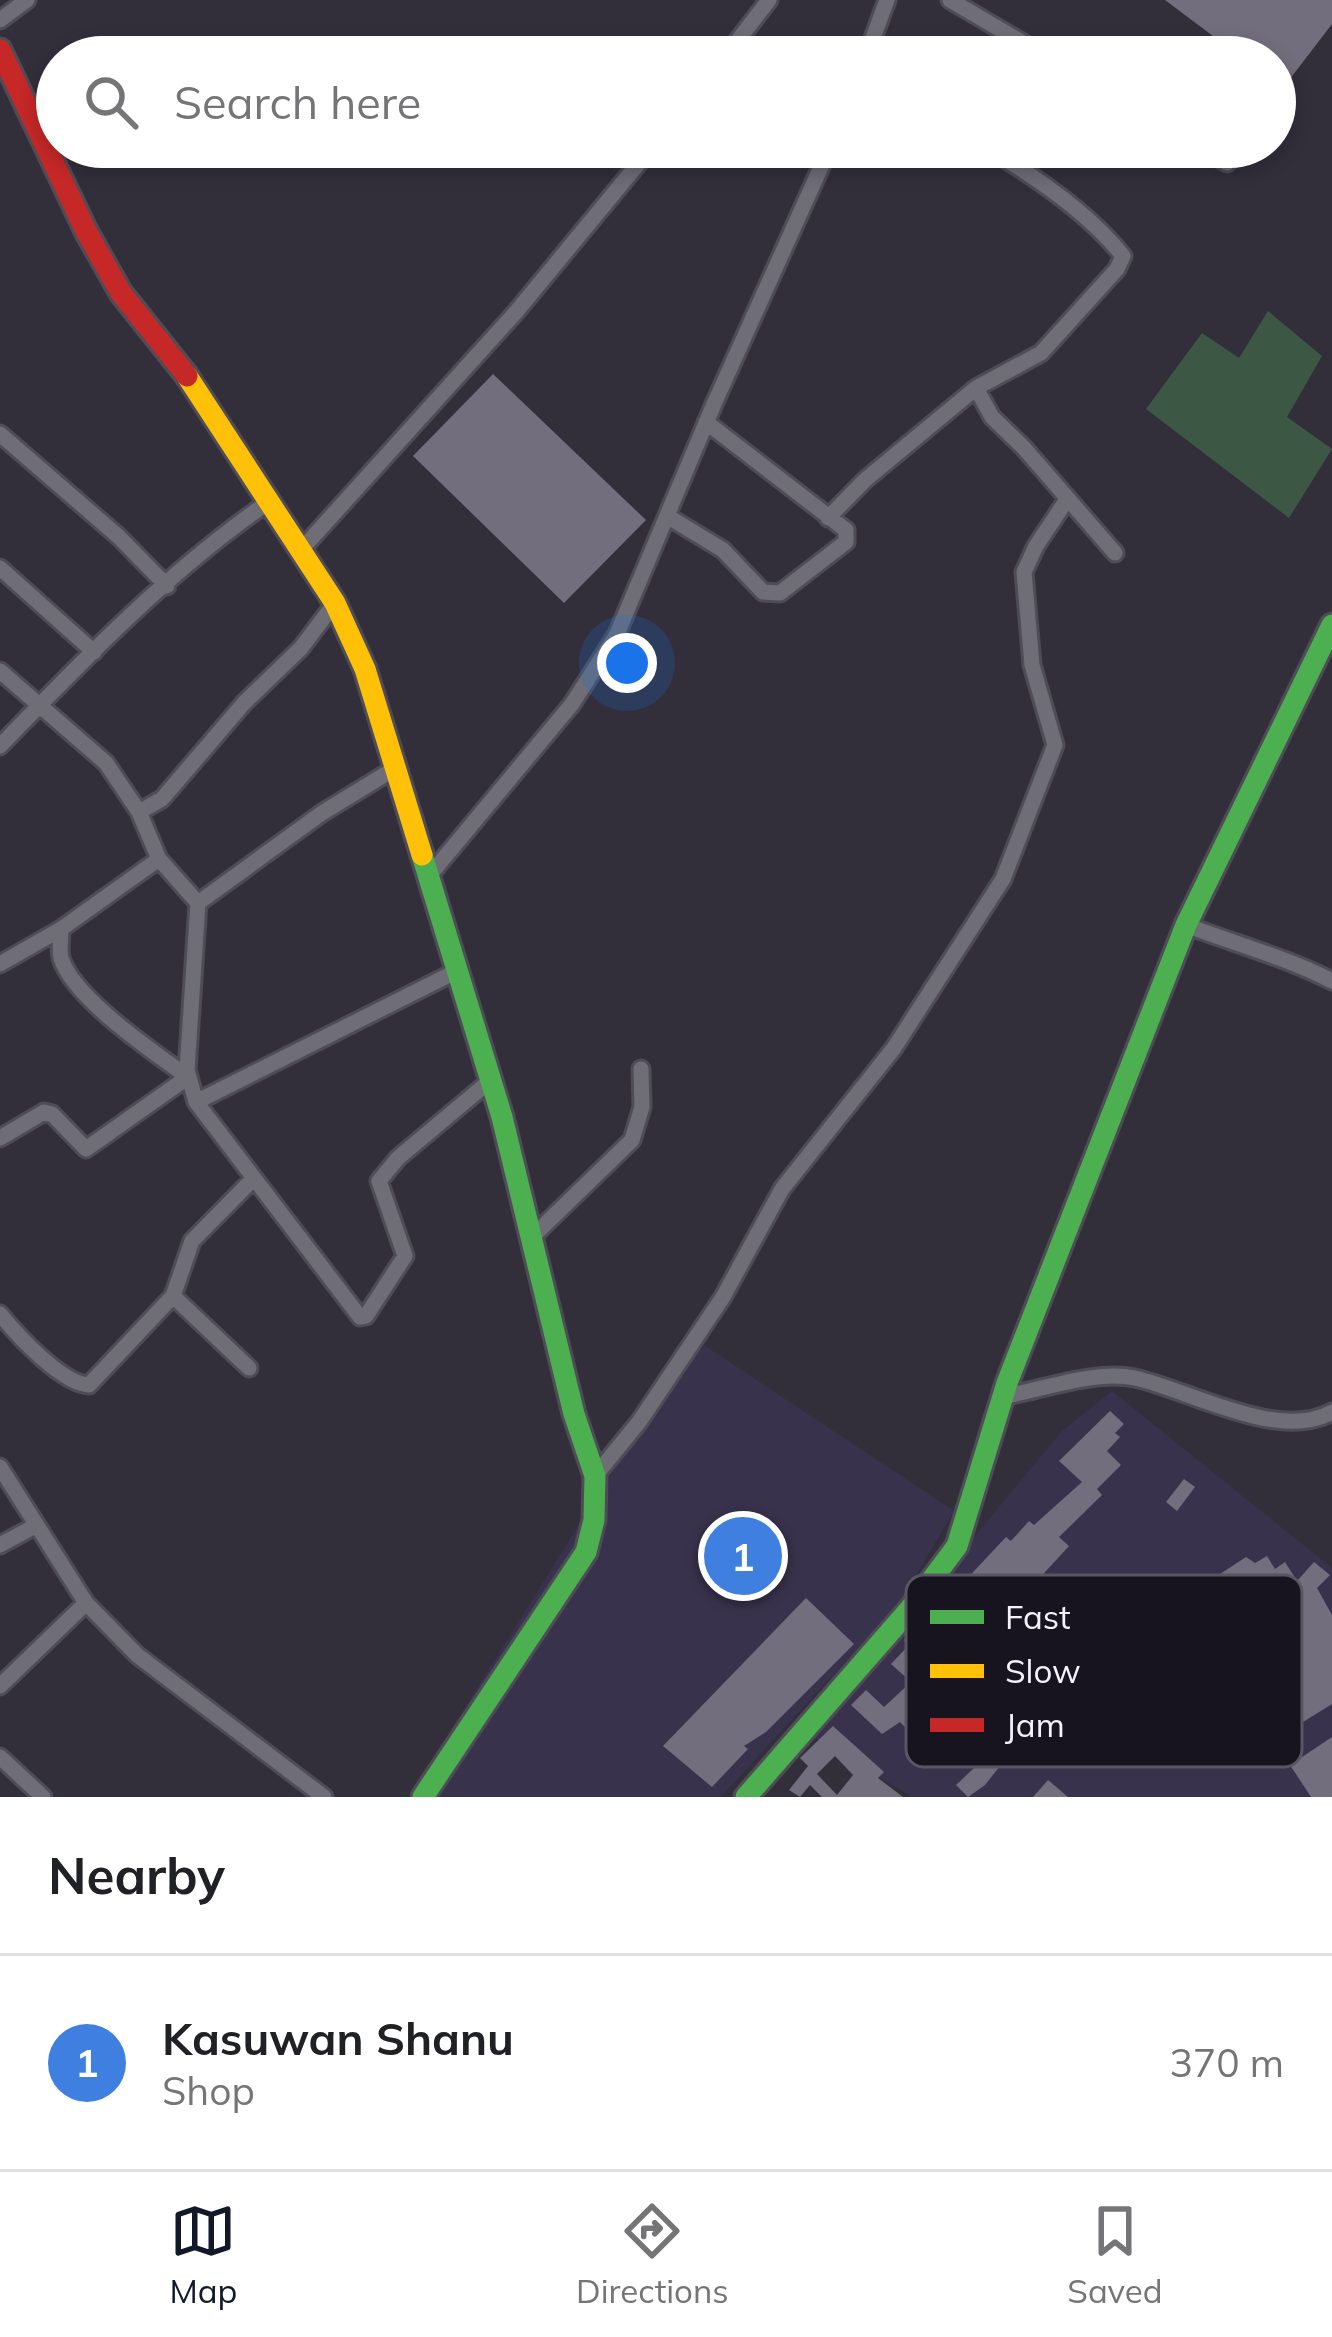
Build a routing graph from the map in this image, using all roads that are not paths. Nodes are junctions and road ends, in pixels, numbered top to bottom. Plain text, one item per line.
1 (27, 0) edge
2 (769, 0) edge
3 (886, 0) edge
4 (950, 0) edge
5 (0, 20) edge
6 (741, 36) edge
7 (873, 36) edge
8 (1011, 36) edge
9 (0, 50) edge
10 (36, 126) edge
11 (56, 168) edge
12 (635, 168) edge
13 (821, 168) edge
14 (1020, 168) edge
15 (976, 388) junction
16 (706, 422) junction
17 (0, 434) edge
18 (270, 501) junction
19 (1066, 501) junction
20 (667, 516) junction
21 (828, 518) junction
22 (302, 550) junction
23 (1115, 553) dead end
24 (0, 568) edge
25 (167, 586) junction
26 (335, 603) junction
27 (1332, 625) edge
28 (94, 652) junction
29 (0, 671) edge
30 (40, 704) junction
31 (0, 746) edge
32 (397, 767) junction
33 (139, 812) junction
34 (159, 860) junction
35 (428, 876) junction
36 (198, 903) junction
37 (1186, 925) junction
38 (61, 929) junction
39 (0, 964) edge
40 (457, 971) junction
41 (1332, 981) edge
42 (640, 1069) dead end
43 (188, 1077) junction
44 (491, 1080) junction
45 (196, 1102) junction
46 (0, 1138) edge
47 (252, 1180) junction
48 (531, 1238) junction
49 (173, 1296) junction
50 (0, 1314) edge
51 (249, 1368) dead end
52 (1006, 1396) junction
53 (1332, 1412) edge
54 (0, 1467) edge
55 (596, 1476) junction
56 (35, 1526) junction
57 (0, 1545) edge
58 (935, 1575) edge
59 (86, 1603) junction
60 (906, 1614) edge
61 (0, 1686) edge
62 (0, 1757) edge
63 (43, 1797) edge
64 (324, 1797) edge
65 (423, 1797) edge
66 (746, 1797) edge

1 - 5 street
2 - 6 street
3 - 7 street
4 - 8 street
9 - 10 street
11 - 18 street
12 - 22 street
13 - 16 street
14 - 15 street
15 - 19 street
15 - 21 street
16 - 20 street
16 - 21 street
17 - 25 street
18 - 22 street
18 - 25 street
19 - 23 street
19 - 55 street
20 - 21 street
20 - 35 street
22 - 26 street
24 - 28 street
25 - 28 street
26 - 32 street
26 - 33 street
27 - 37 street
28 - 30 street
29 - 30 street
30 - 31 street
30 - 33 street
32 - 35 street
32 - 36 street
33 - 34 street
34 - 36 street
34 - 38 street
35 - 40 street
36 - 43 street
37 - 41 street
37 - 52 street
38 - 39 street
38 - 43 street
40 - 44 street
40 - 45 street
42 - 48 street
43 - 45 street
43 - 46 street
44 - 47 street
44 - 48 street
45 - 47 street
47 - 49 street
48 - 55 street
49 - 50 street
49 - 51 street
52 - 53 street
52 - 58 street
54 - 56 street
55 - 65 street
56 - 57 street
56 - 59 street
59 - 61 street
59 - 64 street
60 - 66 street
62 - 63 street

